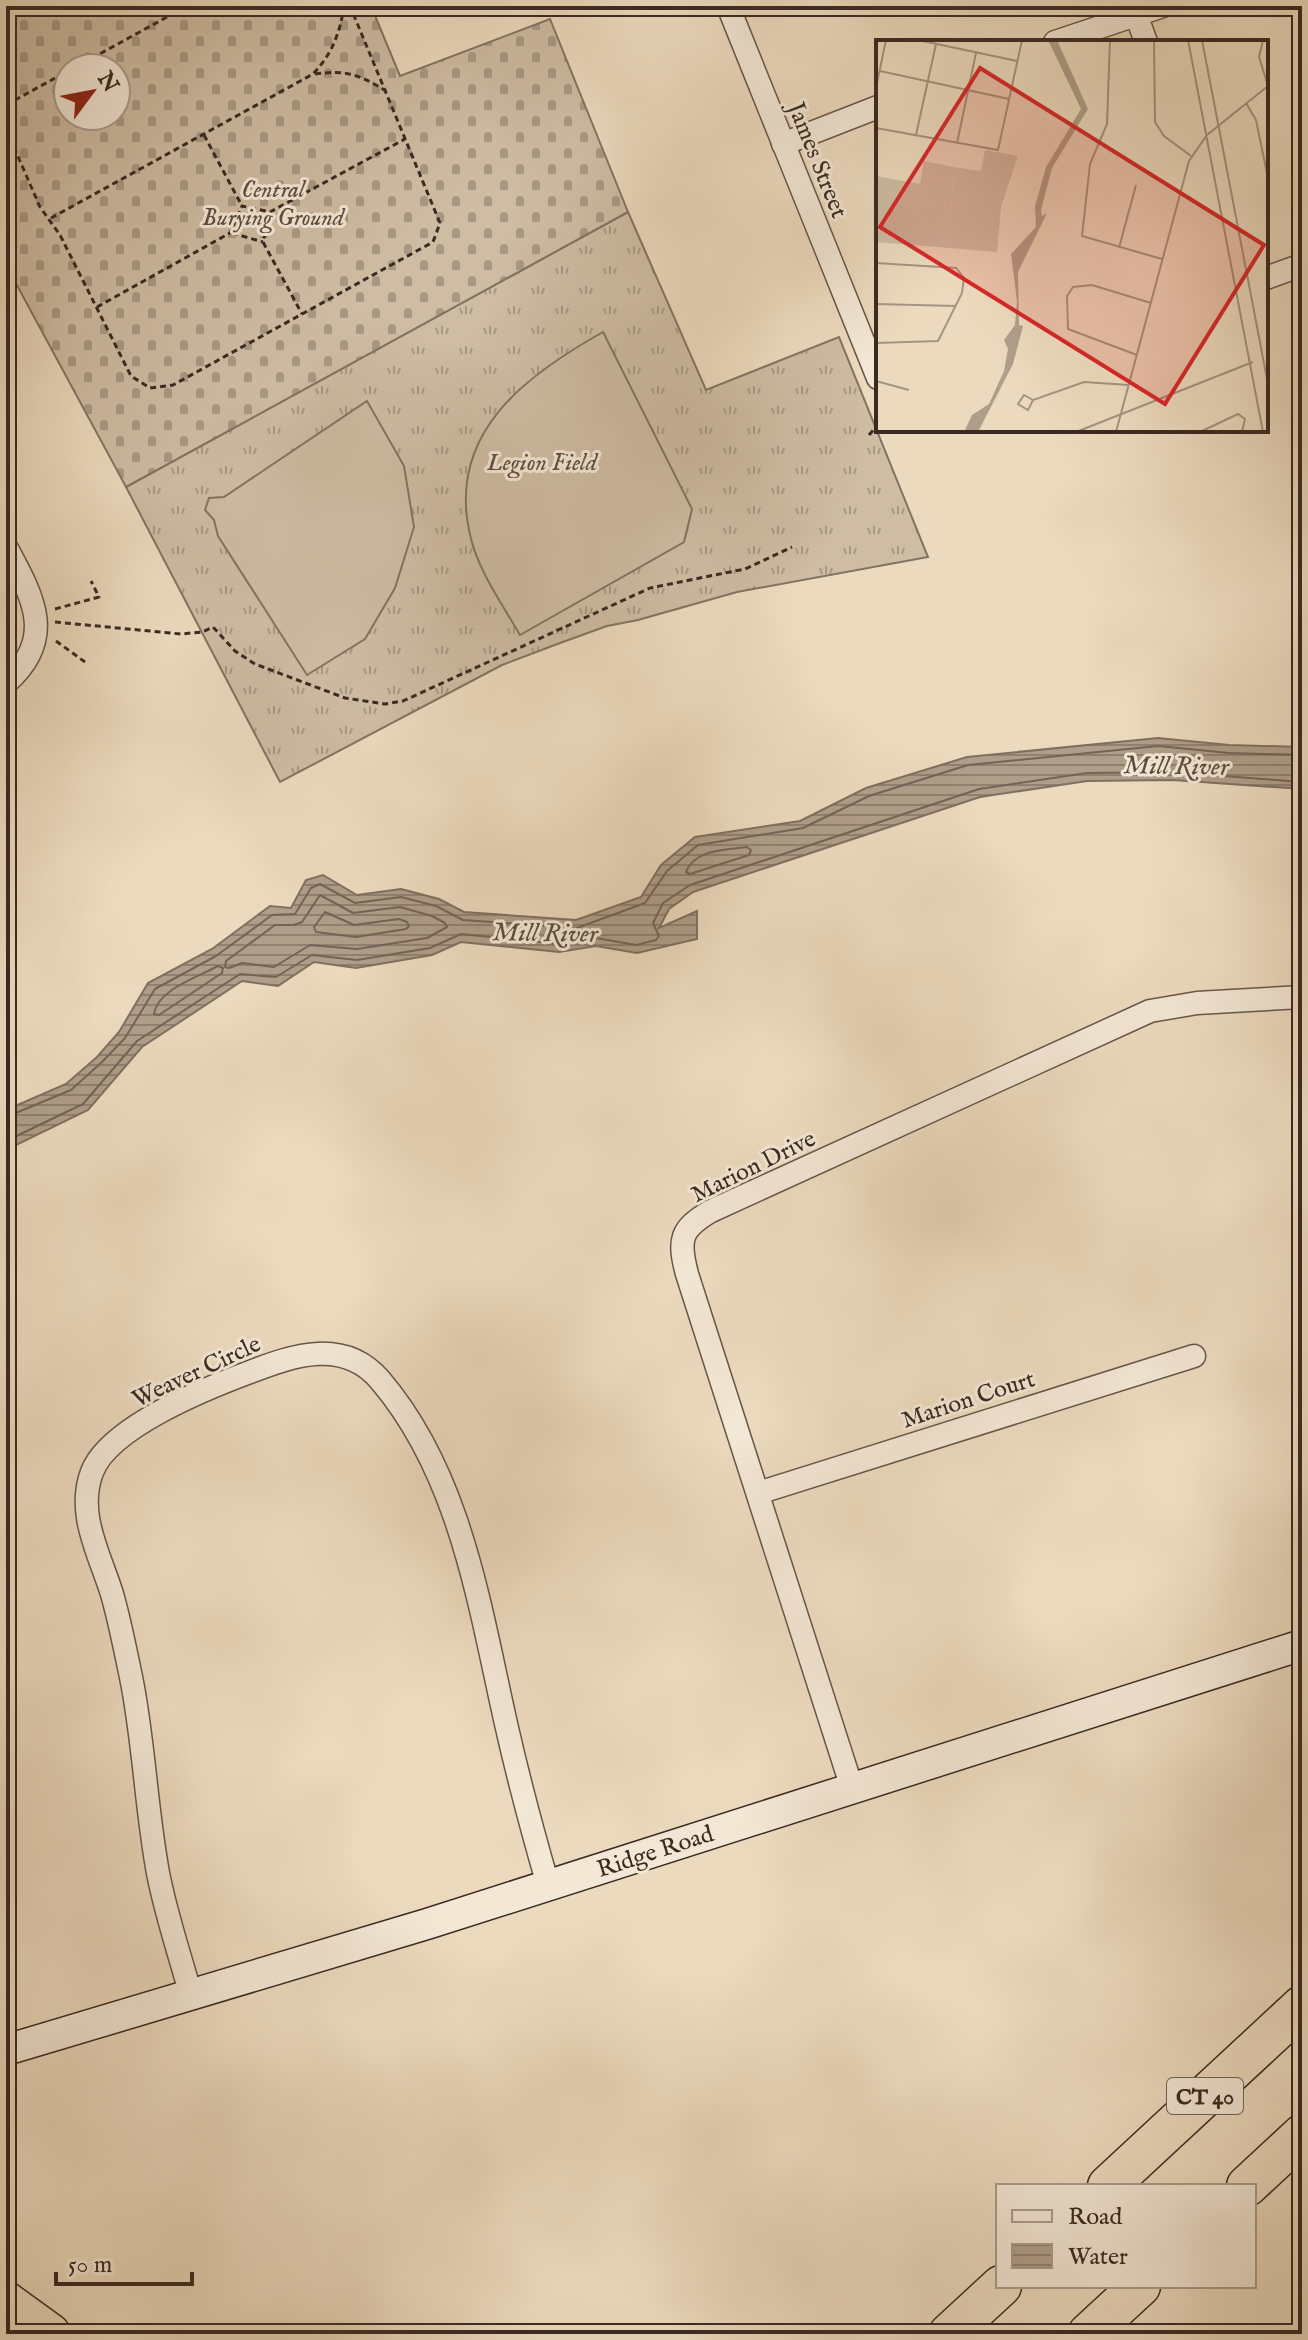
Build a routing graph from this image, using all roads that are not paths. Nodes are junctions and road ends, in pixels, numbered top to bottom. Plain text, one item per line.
1 (728, 6) edge
2 (1163, 6) edge
3 (1135, 11) edge
4 (1060, 40) edge
5 (1145, 40) edge
6 (876, 108) edge
7 (783, 144) junction
8 (1302, 265) edge
9 (1268, 277) edge
10 (876, 373) edge
11 (6, 547) edge
12 (6, 683) edge
13 (1302, 997) edge
14 (1194, 1356) dead end
15 (758, 1493) junction
16 (1302, 1645) edge
17 (852, 1788) junction
18 (548, 1885) junction
19 (191, 1996) junction
20 (1302, 2006) edge
21 (6, 2050) edge
22 (1302, 2135) edge
23 (1110, 2184) edge
24 (1249, 2184) edge
25 (999, 2288) edge
26 (1138, 2288) edge
27 (6, 2302) edge
28 (50, 2334) edge
29 (949, 2334) edge
30 (1088, 2334) edge

1 - 7 street, James Street
2 - 3 street
3 - 4 street
3 - 5 street
6 - 7 street
7 - 10 street, James Street
8 - 9 street
11 - 12 street
13 - 15 street, Marion Drive
14 - 15 street, Marion Court
15 - 17 street, Marion Drive
16 - 17 main road, Ridge Road
17 - 18 main road, Ridge Road
18 - 19 main road, Ridge Road
18 - 19 street, Weaver Circle
19 - 21 main road, Ridge Road
20 - 23 highway, CT 40
22 - 24 highway
25 - 29 highway
26 - 30 highway
27 - 28 highway

